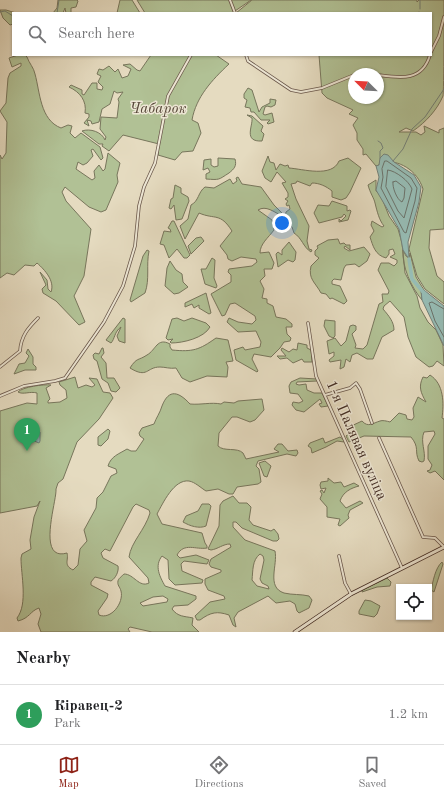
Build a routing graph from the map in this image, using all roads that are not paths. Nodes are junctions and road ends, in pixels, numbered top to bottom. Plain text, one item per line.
1 (230, 0) edge
2 (235, 12) edge
3 (444, 17) edge
4 (432, 50) edge
5 (190, 56) edge
6 (246, 56) edge
7 (430, 56) edge
8 (384, 76) edge
9 (348, 77) edge
10 (38, 318) dead end
11 (308, 323) dead end
12 (0, 367) edge
13 (325, 395) junction
14 (0, 396) edge
15 (372, 423) dead end
16 (380, 438) dead end
17 (444, 547) edge
18 (339, 556) dead end
19 (402, 568) junction
20 (351, 594) junction
21 (295, 632) edge

1 - 2 street
3 - 4 street
5 - 14 street
6 - 9 street
7 - 8 street
10 - 12 street
11 - 13 street, 1-я Палявая вуліца
13 - 15 street
13 - 19 street, 1-я Палявая вуліца
16 - 17 street
17 - 19 main road
18 - 20 street
19 - 20 main road
20 - 21 main road

